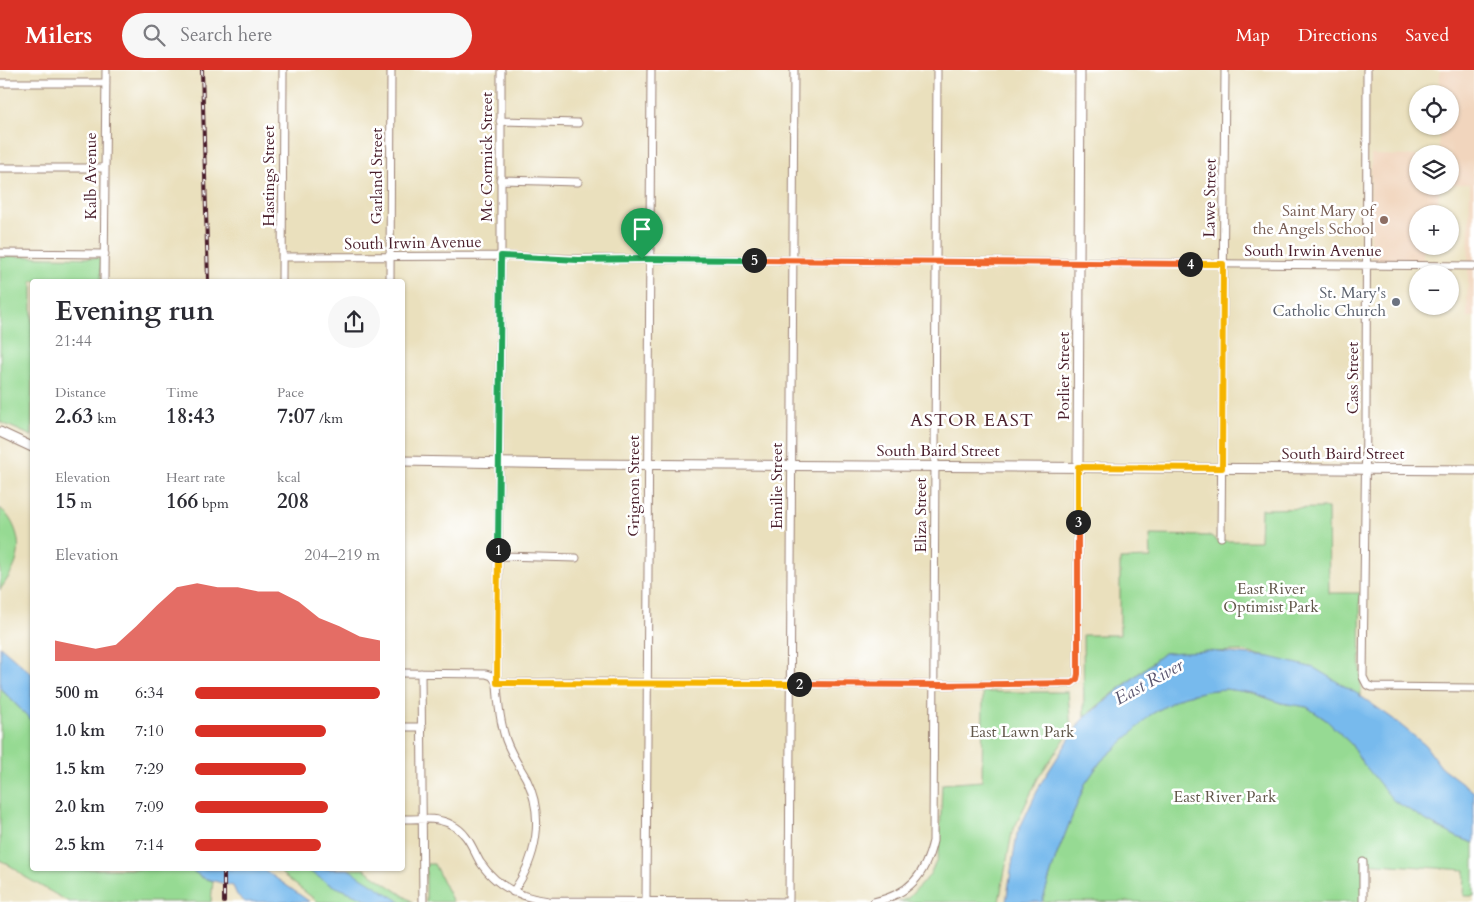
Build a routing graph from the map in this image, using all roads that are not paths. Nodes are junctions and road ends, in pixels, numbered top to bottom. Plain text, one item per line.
1 (106, 70) edge
2 (283, 70) edge
3 (391, 70) edge
4 (501, 70) edge
5 (651, 70) edge
6 (794, 70) edge
7 (937, 70) edge
8 (1080, 70) edge
9 (1225, 70) edge
10 (1367, 70) edge
11 (0, 83) edge
12 (106, 83) junction
13 (500, 121) junction
14 (578, 123) dead end
15 (0, 168) edge
16 (105, 168) junction
17 (500, 180) junction
18 (578, 182) dead end
19 (0, 253) edge
20 (104, 254) junction
21 (501, 256) junction
22 (282, 257) junction
23 (390, 257) junction
24 (650, 259) junction
25 (792, 261) junction
26 (936, 262) junction
27 (1079, 263) junction
28 (1223, 264) junction
29 (1366, 265) junction
30 (1474, 266) edge
31 (104, 279) edge
32 (282, 279) edge
33 (390, 279) edge
34 (0, 432) edge
35 (30, 445) edge
36 (405, 461) edge
37 (499, 461) junction
38 (648, 464) junction
39 (791, 465) junction
40 (935, 466) junction
41 (1078, 467) junction
42 (1222, 468) junction
43 (1365, 470) junction
44 (1474, 470) edge
45 (1221, 537) dead end
46 (498, 556) junction
47 (576, 558) dead end
48 (405, 673) edge
49 (421, 673) junction
50 (497, 683) junction
51 (647, 683) junction
52 (790, 684) junction
53 (934, 685) junction
54 (1474, 688) edge
55 (405, 727) edge
56 (422, 728) junction
57 (405, 819) edge
58 (422, 820) junction
59 (1363, 862) dead end
60 (513, 892) junction
61 (423, 902) edge
62 (646, 902) edge
63 (789, 902) edge
64 (874, 902) edge
65 (1363, 902) edge

1 - 12 street, Kalb Avenue
2 - 22 street, Hastings Street
3 - 23 street, Garland Street
4 - 13 street, Mc Cormick Street
5 - 24 street, Grignon Street
6 - 25 street, Emilie Street
7 - 26 street, Eliza Street
8 - 27 street, Porlier Street
9 - 28 street, Lawe Street
10 - 29 street, Cass Street
11 - 12 street
12 - 16 street, Kalb Avenue
13 - 14 street
13 - 17 street, Mc Cormick Street
15 - 16 street
16 - 20 street, Kalb Avenue
17 - 18 street
17 - 21 street, Mc Cormick Street
19 - 20 street
20 - 31 street, Kalb Avenue
21 - 23 street, South Irwin Avenue
21 - 24 street, South Irwin Avenue
21 - 37 street, Mc Cormick Street
22 - 23 street, South Irwin Avenue
22 - 32 street, Hastings Street
23 - 33 street, Garland Street
24 - 25 street, South Irwin Avenue
24 - 38 street, Grignon Street
25 - 26 street, South Irwin Avenue
25 - 39 street, Emilie Street
26 - 27 street, South Irwin Avenue
26 - 40 street, Eliza Street
27 - 28 street, South Irwin Avenue
27 - 41 street, Porlier Street
28 - 29 street, South Irwin Avenue
28 - 42 street, Lawe Street
29 - 30 street, South Irwin Avenue
29 - 43 street, Cass Street
34 - 35 street
36 - 37 street, South Baird Street
37 - 38 street, South Baird Street
37 - 46 street, Mc Cormick Street
38 - 39 street, South Baird Street
38 - 51 street, Grignon Street
39 - 40 street, South Baird Street
39 - 52 street, Emilie Street
40 - 41 street, South Baird Street
40 - 53 street, Eliza Street
41 - 42 street, South Baird Street
41 - 53 street, Porlier Street
42 - 43 street, South Baird Street
42 - 45 street, Lawe Street
43 - 44 street, South Baird Street
43 - 54 street, Cass Street
46 - 47 street
46 - 50 street, Mc Cormick Street
48 - 49 street
49 - 50 street
49 - 56 street
50 - 51 street
50 - 60 street, Mc Cormick Street
51 - 52 street
51 - 62 street, Grignon Street
52 - 53 street
52 - 63 street, Emilie Street
53 - 64 street, Eliza Street
55 - 56 street
56 - 58 street
57 - 58 street
58 - 60 street
58 - 61 street
59 - 65 street
60 - 62 street
62 - 63 street

